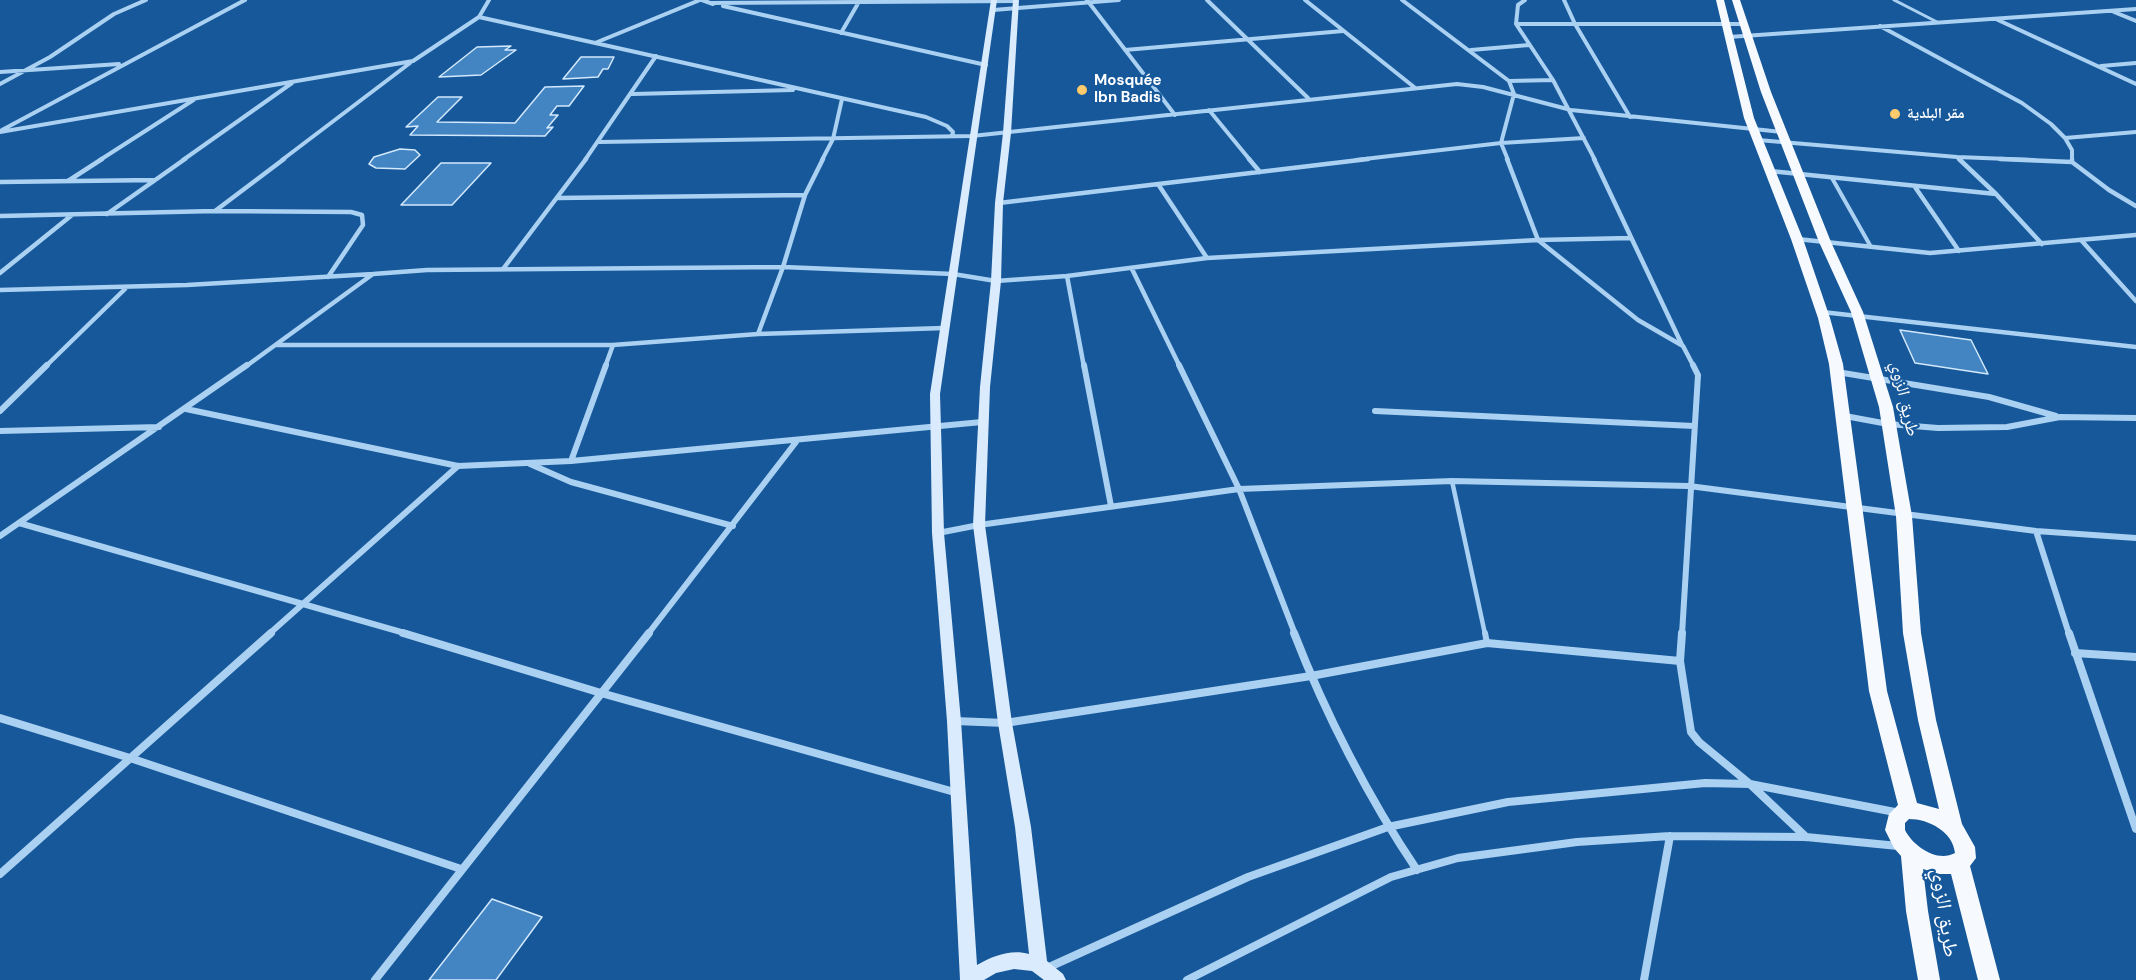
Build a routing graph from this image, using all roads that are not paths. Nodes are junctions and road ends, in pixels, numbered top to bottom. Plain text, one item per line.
1 (146, 0) edge
2 (245, 0) edge
3 (489, 0) edge
4 (701, 0) edge
5 (1119, 0) edge
6 (1207, 0) edge
7 (1305, 0) edge
8 (1402, 0) edge
9 (1525, 0) edge
10 (1564, 0) edge
11 (1720, 0) edge
12 (1736, 0) edge
13 (1894, 0) edge
14 (860, 1) edge
15 (1088, 1) edge
16 (750, 2) edge
17 (710, 3) junction
18 (1016, 3) edge
19 (994, 4) edge
20 (2136, 9) edge
21 (2111, 11) junction
22 (479, 17) junction
23 (1995, 19) junction
24 (2136, 21) edge
25 (1937, 22) junction
26 (1516, 24) junction
27 (1575, 24) junction
28 (1880, 26) junction
29 (1727, 30) junction
30 (1746, 30) junction
31 (1343, 31) junction
32 (841, 33) junction
33 (1247, 39) junction
34 (595, 44) junction
35 (1529, 45) junction
36 (1125, 50) junction
37 (1470, 50) junction
38 (656, 56) junction
39 (413, 61) junction
40 (2136, 63) edge
41 (123, 64) junction
42 (986, 66) junction
43 (2099, 67) junction
44 (26, 71) junction
45 (0, 72) edge
46 (1553, 80) junction
47 (295, 81) junction
48 (1509, 81) junction
49 (0, 84) edge
50 (2136, 84) edge
51 (1414, 87) junction
52 (802, 90) junction
53 (633, 94) junction
54 (1514, 94) junction
55 (198, 97) junction
56 (1308, 98) junction
57 (842, 99) junction
58 (1209, 110) junction
59 (1570, 110) junction
60 (1175, 114) junction
61 (1630, 117) junction
62 (0, 132) edge
63 (2136, 132) edge
64 (1007, 133) junction
65 (1755, 135) junction
66 (952, 136) junction
67 (972, 136) junction
68 (833, 138) junction
69 (1584, 138) junction
70 (1784, 138) junction
71 (2065, 138) junction
72 (599, 142) junction
73 (1501, 143) junction
74 (1957, 157) junction
75 (2072, 162) junction
76 (1260, 171) junction
77 (1769, 171) junction
78 (1799, 174) junction
79 (1832, 178) junction
80 (155, 180) junction
81 (68, 181) junction
82 (0, 182) edge
83 (1158, 184) junction
84 (1916, 187) junction
85 (1996, 194) junction
86 (805, 195) junction
87 (557, 198) junction
88 (999, 202) junction
89 (2136, 206) edge
90 (215, 211) junction
91 (73, 214) junction
92 (107, 214) junction
93 (0, 216) edge
94 (2136, 235) edge
95 (1631, 238) junction
96 (1797, 239) junction
97 (1538, 240) junction
98 (2081, 240) junction
99 (1825, 242) junction
100 (2042, 244) junction
101 (1871, 247) junction
102 (1959, 251) junction
103 (1207, 258) junction
104 (783, 267) junction
105 (1132, 269) junction
106 (503, 270) junction
107 (0, 273) edge
108 (373, 274) junction
109 (953, 274) junction
110 (1067, 276) junction
111 (328, 277) junction
112 (996, 280) junction
113 (125, 288) junction
114 (0, 290) edge
115 (2133, 294) edge
116 (2136, 301) edge
117 (1822, 311) junction
118 (1858, 316) junction
119 (944, 328) junction
120 (758, 334) junction
121 (276, 345) junction
122 (613, 345) junction
123 (1683, 346) junction
124 (2136, 347) edge
125 (1837, 372) junction
126 (1877, 377) junction
127 (186, 409) junction
128 (0, 411) edge
129 (1375, 411) dead end
130 (1844, 415) junction
131 (2060, 417) junction
132 (2136, 418) edge
133 (982, 422) junction
134 (1888, 424) junction
135 (935, 426) junction
136 (1694, 426) junction
137 (159, 427) junction
138 (0, 431) edge
139 (796, 442) junction
140 (571, 461) junction
141 (529, 463) junction
142 (458, 466) junction
143 (1452, 481) junction
144 (1689, 486) junction
145 (1239, 489) junction
146 (1111, 506) junction
147 (1853, 508) junction
148 (1904, 516) junction
149 (19, 523) junction
150 (979, 525) junction
151 (733, 526) junction
152 (2036, 531) junction
153 (938, 533) junction
154 (0, 536) edge
155 (2136, 538) edge
156 (304, 603) junction
157 (1487, 643) junction
158 (2075, 653) junction
159 (2136, 657) edge
160 (1680, 661) junction
161 (1311, 676) junction
162 (601, 693) junction
163 (0, 718) edge
164 (954, 721) junction
165 (1005, 723) junction
166 (130, 758) junction
167 (1750, 784) junction
168 (958, 793) junction
169 (1905, 812) junction
170 (1388, 827) junction
171 (1953, 828) junction
172 (2136, 829) edge
173 (1670, 836) junction
174 (1806, 837) junction
175 (1908, 849) junction
176 (1959, 864) junction
177 (461, 869) junction
178 (1417, 870) junction
179 (0, 874) edge
180 (1048, 971) edge
181 (375, 980) edge
182 (969, 980) edge
183 (1187, 980) edge
184 (1644, 980) edge
185 (1929, 980) edge
186 (1989, 980) edge

1 - 44 street
2 - 41 street
3 - 22 street
4 - 17 street
4 - 34 street
5 - 15 street
6 - 33 street
7 - 31 street
8 - 37 street
9 - 26 street
10 - 27 street
11 - 29 main road
12 - 30 main road, طريق الزوي
13 - 25 lane
14 - 16 street
14 - 19 street
14 - 32 street
15 - 18 street
15 - 36 street
16 - 17 street
17 - 32 street
18 - 19 street
18 - 19 street
18 - 64 street
19 - 42 street
20 - 21 street
21 - 23 street
21 - 24 street
22 - 34 street
22 - 39 street
23 - 25 street
23 - 43 street
25 - 28 street
26 - 27 street
26 - 35 street
27 - 29 street
27 - 61 street
28 - 30 street
28 - 71 street
29 - 30 street
29 - 30 street
29 - 65 main road
30 - 70 main road, طريق الزوي
31 - 33 street
31 - 51 street
32 - 42 street
33 - 36 street
33 - 56 street
34 - 38 street
35 - 37 street
35 - 46 street
36 - 60 street
37 - 48 street
38 - 52 street
38 - 53 street
39 - 47 street
39 - 90 street
40 - 43 street
41 - 44 street
41 - 62 street
42 - 67 street
43 - 50 street
44 - 45 street
44 - 49 street
46 - 48 street
46 - 59 street
47 - 55 street
47 - 80 street
48 - 54 street
51 - 54 street
51 - 56 street
52 - 53 street
52 - 57 street
53 - 72 street
54 - 59 street
54 - 73 street
55 - 62 street
55 - 81 street
56 - 58 street
57 - 66 street
57 - 68 street
58 - 60 street
58 - 76 street
59 - 61 street
59 - 69 street
60 - 64 street
61 - 65 street
63 - 71 street
64 - 67 street
64 - 88 street
65 - 70 street
65 - 70 street
65 - 77 main road
66 - 67 street
66 - 68 street
67 - 109 street
68 - 72 street
68 - 86 street
69 - 73 street
69 - 95 street
70 - 74 street
70 - 78 main road, طريق الزوي
71 - 75 street
72 - 87 street
73 - 76 street
73 - 97 street
74 - 75 street
74 - 85 street
75 - 89 street
76 - 83 street
77 - 78 street
77 - 96 main road
78 - 79 street
78 - 99 main road, طريق الزوي
79 - 84 street
79 - 101 lane
80 - 81 street
80 - 92 street
81 - 82 street
83 - 88 street
83 - 103 street
84 - 85 street
84 - 102 street
85 - 100 street
86 - 87 street
86 - 104 street
87 - 106 street
88 - 112 street
90 - 92 street
90 - 111 street
91 - 92 street
91 - 93 street
91 - 107 street
94 - 98 street
95 - 97 street
95 - 123 street
96 - 99 street
96 - 117 main road
97 - 103 street
97 - 123 street
98 - 100 street
98 - 115 street
99 - 101 street
99 - 118 main road, طريق الزوي
100 - 102 street
101 - 102 street
103 - 105 street
104 - 106 street
104 - 109 street
104 - 120 street
105 - 110 street
105 - 145 street
106 - 108 street
108 - 111 street
108 - 121 street
109 - 112 street
109 - 119 street
110 - 112 street
110 - 146 street
111 - 113 street
112 - 133 street
113 - 114 street
113 - 128 street
115 - 116 street
117 - 118 street
117 - 125 main road
118 - 124 street
118 - 126 main road, طريق الزوي
119 - 120 street
119 - 135 street
120 - 122 street
121 - 122 street
121 - 127 street
122 - 140 street
123 - 136 street
125 - 126 street
125 - 130 main road
126 - 131 street
126 - 134 main road, طريق الزوي
127 - 137 street
127 - 142 street
129 - 136 street
130 - 134 street
130 - 147 main road
131 - 132 street
131 - 134 street
133 - 135 street
133 - 150 street
134 - 148 main road, طريق الزوي
135 - 139 street
135 - 153 street
136 - 144 street
137 - 138 street
137 - 149 street
139 - 140 street
139 - 151 street
140 - 141 street
141 - 142 street
141 - 151 street
142 - 156 street
143 - 144 street
143 - 145 street
143 - 157 lane
144 - 147 street
144 - 160 street
145 - 146 street
145 - 161 street
146 - 150 street
147 - 148 street
147 - 169 main road
148 - 152 street
148 - 171 main road, طريق الزوي
149 - 154 street
149 - 156 street
150 - 153 street
150 - 165 street
151 - 162 street
152 - 155 street
152 - 158 street
153 - 164 street
156 - 162 street
156 - 166 street
157 - 160 street
157 - 161 street
158 - 159 street
158 - 172 street
160 - 167 street
161 - 165 street
161 - 170 street
162 - 168 street
162 - 177 street
163 - 166 street
164 - 165 street
164 - 168 street
165 - 180 street
166 - 177 street
166 - 179 street
167 - 169 street
167 - 170 street
167 - 174 street
168 - 182 street
169 - 171 main road
169 - 175 main road, طريق الزوي
170 - 178 street
170 - 180 street
171 - 176 main road, طريق الزوي
173 - 174 street
173 - 178 street
173 - 184 street
174 - 175 street
175 - 176 main road
175 - 185 main road, طريق الزوي
176 - 186 main road, طريق الزوي
177 - 181 street
178 - 183 street
180 - 182 street

